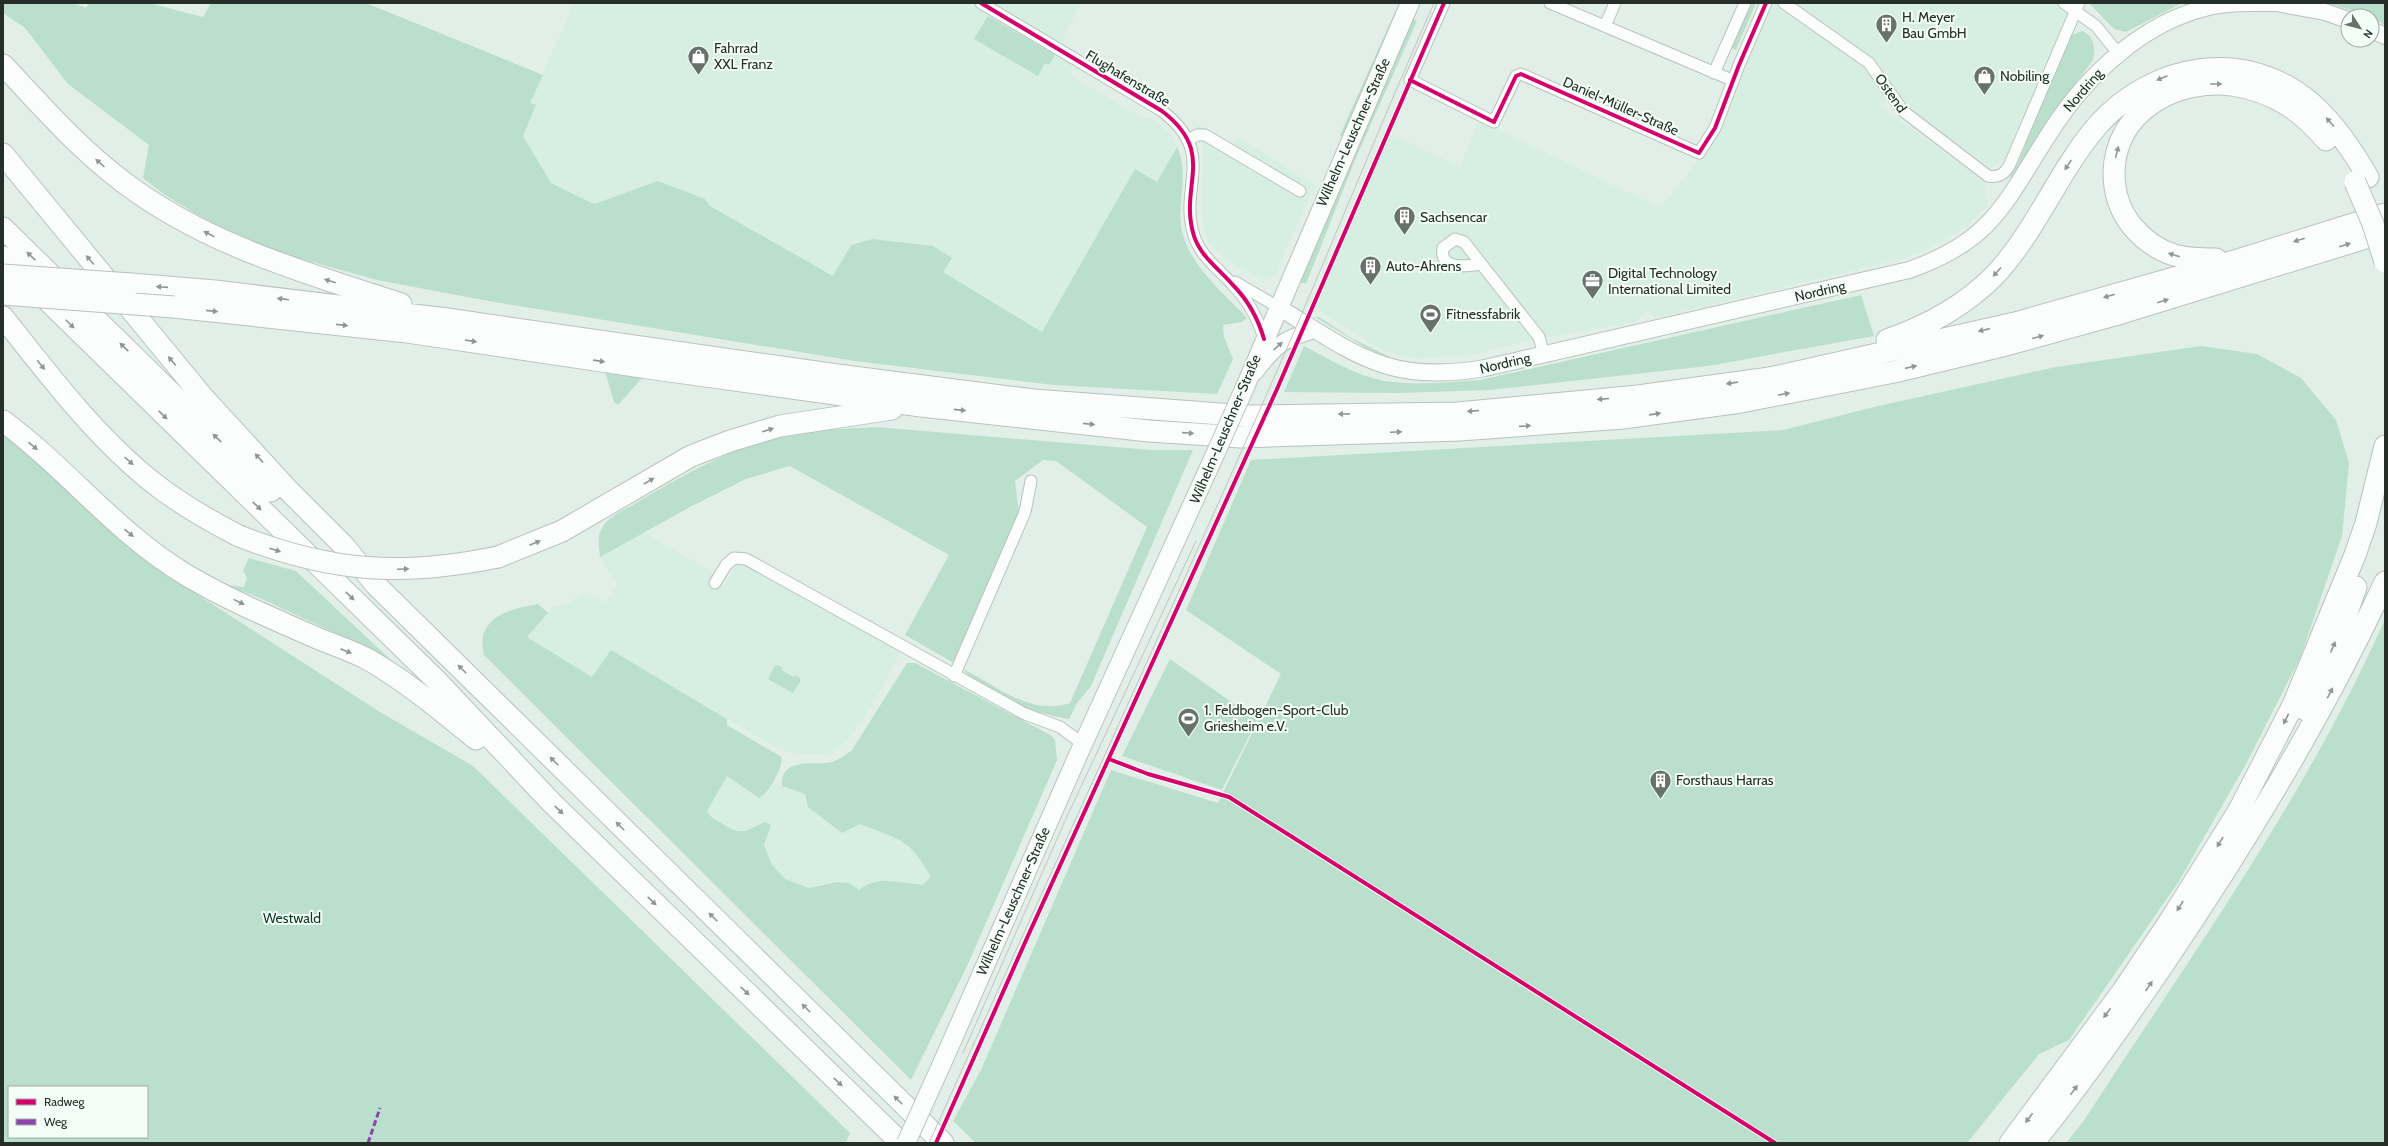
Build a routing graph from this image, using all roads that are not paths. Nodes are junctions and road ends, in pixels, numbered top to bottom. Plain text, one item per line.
1 (981, 3) edge
2 (1410, 3) edge
3 (1444, 3) edge
4 (1550, 3) edge
5 (1616, 3) edge
6 (1745, 3) edge
7 (1766, 3) edge
8 (1784, 3) edge
9 (2064, 3) edge
10 (2275, 3) edge
11 (2078, 7) edge
12 (2340, 17) edge
13 (1605, 26) junction
14 (2118, 53) junction
15 (3, 65) edge
16 (1714, 73) junction
17 (1732, 80) junction
18 (1189, 140) junction
19 (3, 154) edge
20 (2361, 180) junction
21 (1300, 191) dead end
22 (2385, 214) edge
23 (2385, 217) edge
24 (3, 228) edge
25 (2385, 232) edge
26 (3, 258) edge
27 (2241, 259) junction
28 (2385, 262) edge
29 (1481, 264) dead end
30 (3, 275) edge
31 (1224, 275) junction
32 (3, 294) edge
33 (1278, 307) junction
34 (3, 317) edge
35 (447, 319) junction
36 (1314, 330) junction
37 (1264, 338) junction
38 (1544, 354) junction
39 (1770, 378) junction
40 (1245, 386) junction
41 (921, 406) junction
42 (3, 421) edge
43 (2385, 446) edge
44 (1032, 481) dead end
45 (2385, 495) edge
46 (2385, 582) edge
47 (716, 583) dead end
48 (376, 585) junction
49 (954, 676) junction
50 (1083, 744) junction
51 (531, 783) junction
52 (2217, 883) junction
53 (901, 1143) edge
54 (906, 1143) edge
55 (943, 1143) edge
56 (2010, 1143) edge
57 (2033, 1143) edge

1 - 18 street, Flughafenstraße
2 - 33 main road, Wilhelm-Leuschner-Straße
3 - 17 street, Daniel-Müller-Straße
4 - 13 street
5 - 13 street
6 - 16 street
7 - 17 street, Daniel-Müller-Straße
8 - 11 street, Ostend
9 - 11 street
10 - 12 main road, Nordring
10 - 14 main road, Nordring
11 - 14 street
13 - 16 street
14 - 38 main road, Nordring
35 -> 15 highway
16 - 17 street
18 - 21 street
18 - 31 street, Flughafenstraße
48 -> 19 highway
20 - 23 highway
27 -> 20 highway
20 - 28 highway, bridge
20 -> 39 highway
22 -> 27 highway
48 -> 24 highway
41 -> 25 highway
26 -> 51 highway
27 -> 39 highway
29 - 38 street
35 -> 30 highway, bridge
31 - 33 street, Flughafenstraße
31 - 37 street, Flughafenstraße
32 -> 41 highway, bridge
33 - 36 main road, Nordring
33 - 37 main road, Wilhelm-Leuschner-Straße
34 -> 41 highway, bridge
39 -> 35 highway
36 - 38 main road, Nordring
40 -> 36 main road
37 - 40 main road, Wilhelm-Leuschner-Straße
40 - 50 main road, Wilhelm-Leuschner-Straße, bridge
42 -> 51 highway
43 -> 56 highway
44 - 49 street
52 -> 45 highway
52 -> 46 highway
47 - 49 street
55 -> 48 highway
49 - 50 street
50 - 54 main road, Wilhelm-Leuschner-Straße, bridge
51 -> 53 highway
57 -> 52 highway

